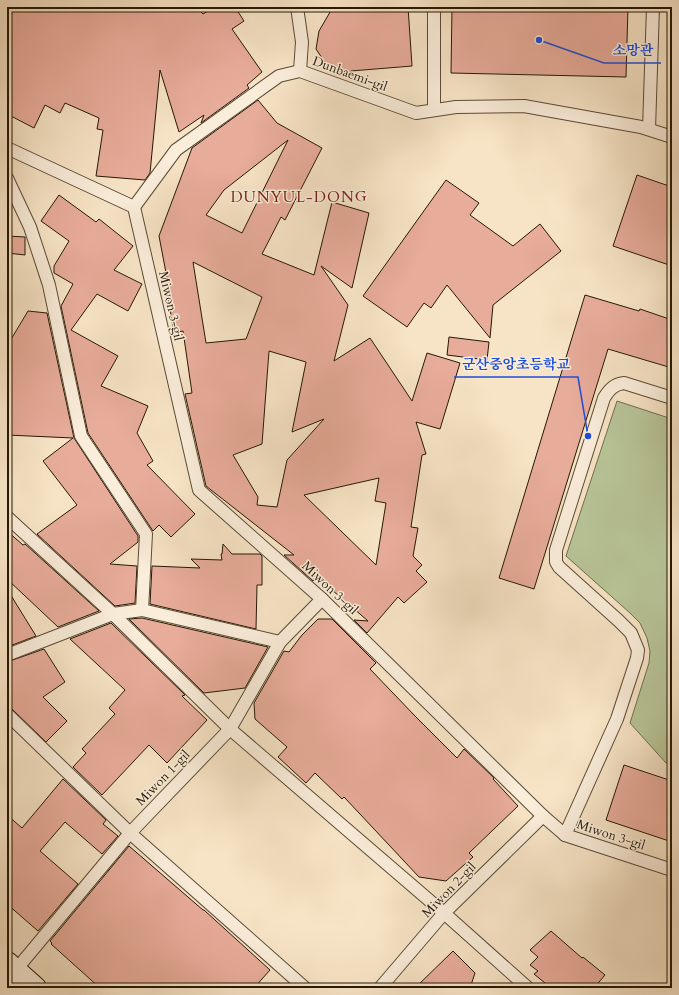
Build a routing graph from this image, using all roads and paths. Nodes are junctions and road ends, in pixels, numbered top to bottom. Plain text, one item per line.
1 (297, 7) edge
2 (434, 7) edge
3 (653, 7) edge
4 (300, 71) junction
5 (434, 110) junction
6 (649, 129) junction
7 (672, 136) edge
8 (7, 148) edge
9 (7, 178) edge
10 (134, 207) junction
11 (672, 398) edge
12 (7, 517) edge
13 (322, 599) junction
14 (142, 610) junction
15 (113, 614) junction
16 (280, 642) junction
17 (7, 655) edge
18 (7, 714) edge
19 (230, 729) junction
20 (543, 816) junction
21 (130, 832) junction
22 (565, 835) junction
23 (672, 870) edge
24 (444, 913) junction
25 (11, 967) edge
26 (35, 988) edge
27 (305, 988) edge
28 (380, 988) edge
29 (528, 988) edge

1 - 4 lane
2 - 5 lane
3 - 6 lane
4 - 5 lane, Dunbaemi-gil
4 - 10 lane, Dunbaemi-gil
5 - 6 lane, Dunbaemi-gil
6 - 7 lane, Dunbaemi-gil
8 - 10 lane
9 - 14 lane
10 - 13 lane, Miwon 3-gil
11 - 22 lane
12 - 15 lane
13 - 16 lane, Miwon 1-gil
13 - 20 lane, Miwon 3-gil
14 - 15 lane
14 - 16 lane
15 - 17 lane
15 - 19 lane
16 - 19 lane, Miwon 1-gil
18 - 21 lane
19 - 21 lane, Miwon 1-gil
19 - 24 lane
20 - 22 lane, Miwon 3-gil
20 - 24 lane, Miwon 2-gil
21 - 25 lane, Miwon 1-gil
21 - 27 lane
22 - 23 lane, Miwon 3-gil
24 - 28 lane, Miwon 2-gil
24 - 29 lane
25 - 26 street

